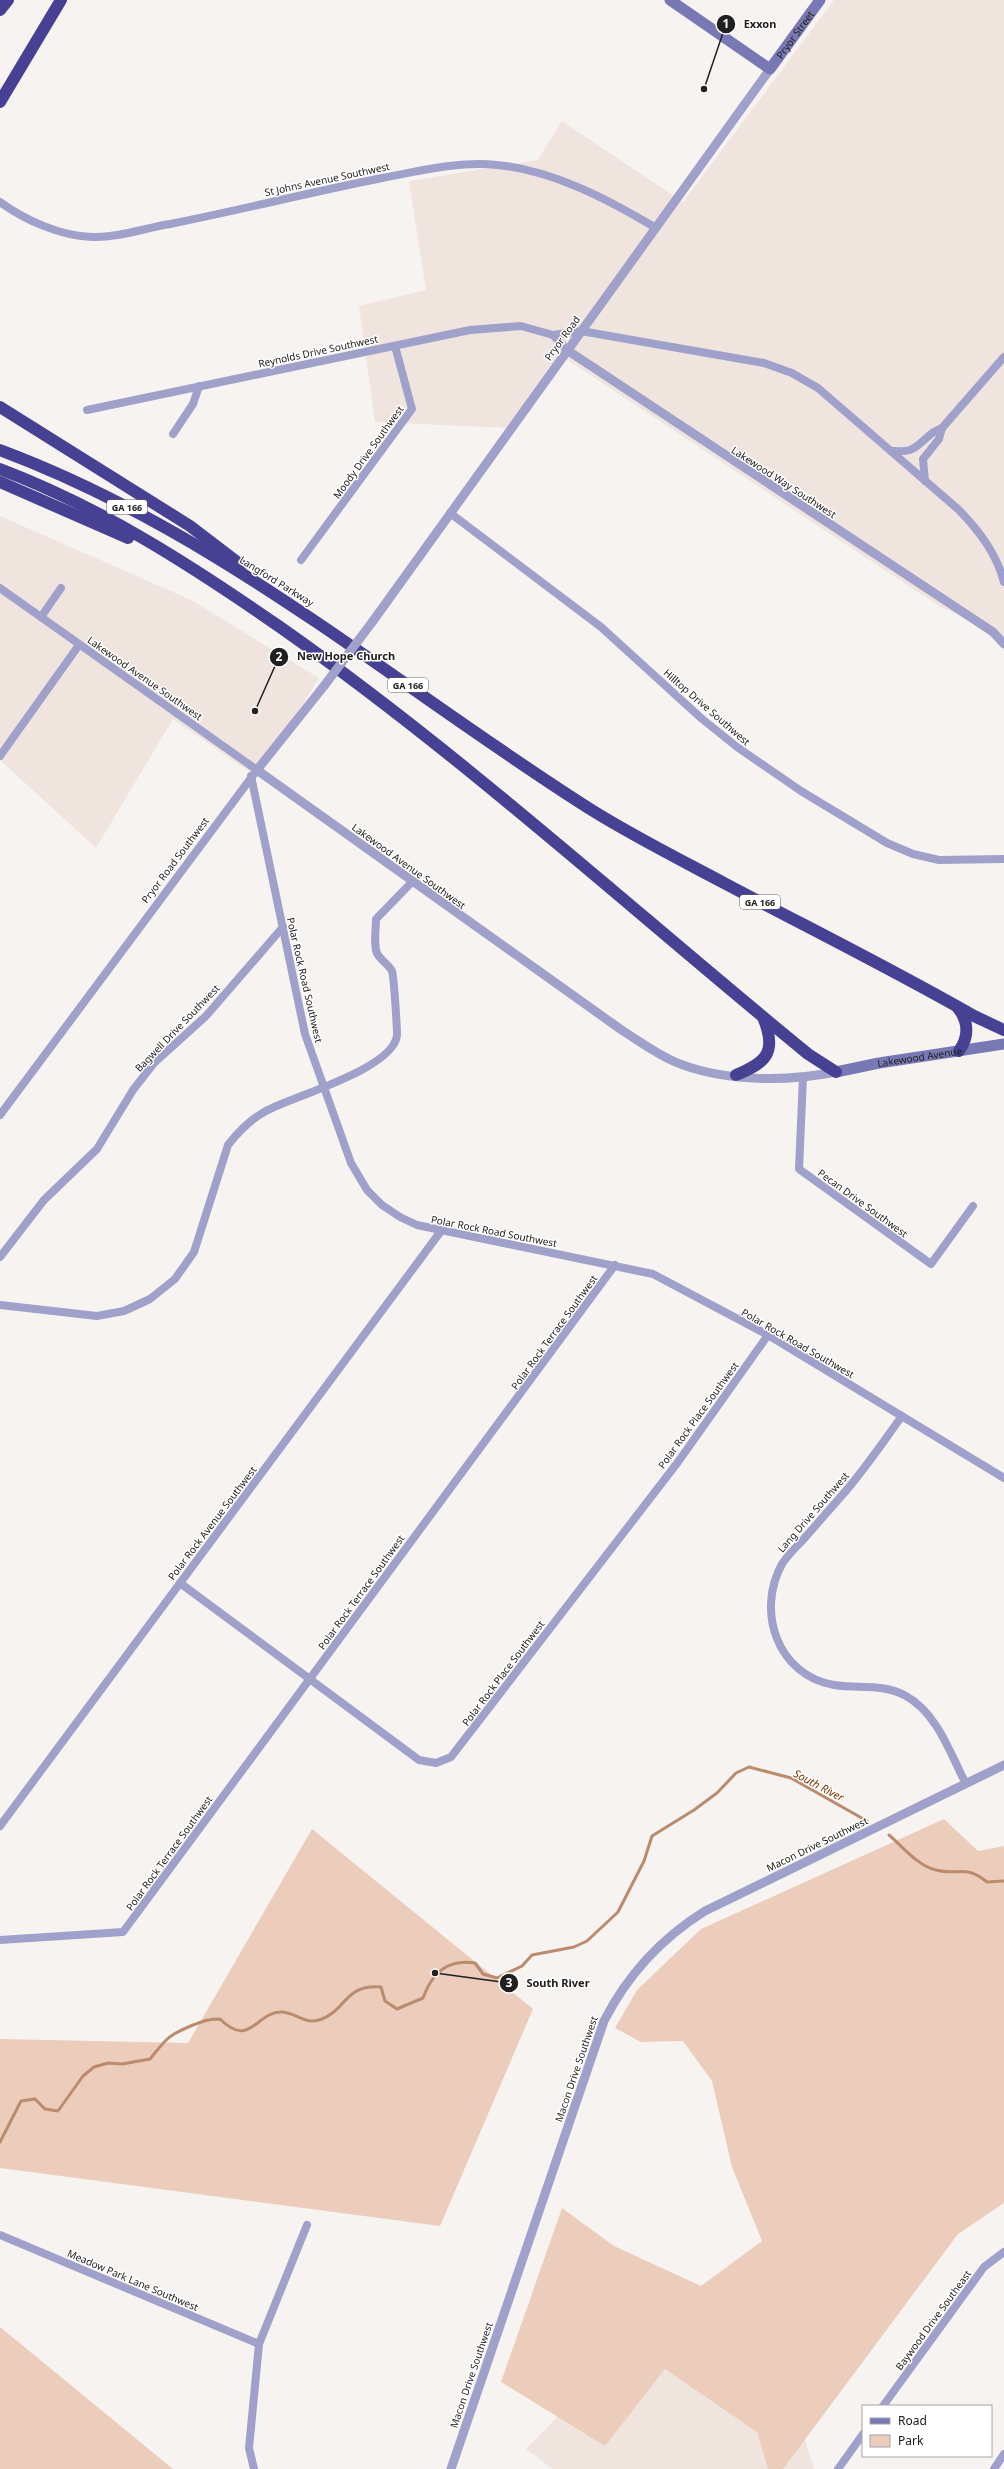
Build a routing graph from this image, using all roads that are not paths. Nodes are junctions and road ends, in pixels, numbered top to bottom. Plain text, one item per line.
1 (8, 0) edge
2 (61, 0) edge
3 (670, 0) edge
4 (820, 0) edge
5 (0, 10) edge
6 (770, 70) junction
7 (0, 86) edge
8 (0, 102) edge
9 (0, 202) edge
10 (656, 228) junction
11 (581, 331) junction
12 (553, 335) junction
13 (395, 346) junction
14 (567, 350) junction
15 (1004, 357) edge
16 (199, 386) junction
17 (0, 407) edge
18 (87, 410) dead end
19 (942, 428) junction
20 (173, 434) dead end
21 (0, 450) edge
22 (890, 451) junction
23 (0, 469) edge
24 (925, 481) junction
25 (0, 482) edge
26 (450, 512) junction
27 (301, 560) dead end
28 (181, 561) junction
29 (1004, 582) edge
30 (0, 588) edge
31 (61, 588) dead end
32 (295, 606) junction
33 (41, 617) junction
34 (373, 621) joint
35 (1004, 644) edge
36 (79, 645) junction
37 (0, 756) edge
38 (254, 773) junction
39 (1004, 859) edge
40 (412, 882) junction
41 (283, 927) junction
42 (956, 1007) junction
43 (762, 1016) junction
44 (1004, 1030) edge
45 (1004, 1044) edge
46 (959, 1051) junction
47 (836, 1072) junction
48 (736, 1075) junction
49 (803, 1077) junction
50 (324, 1088) junction
51 (0, 1115) edge
52 (973, 1206) dead end
53 (441, 1231) junction
54 (0, 1257) edge
55 (615, 1265) junction
56 (0, 1305) edge
57 (768, 1335) junction
58 (902, 1416) junction
59 (1004, 1478) edge
60 (180, 1583) junction
61 (309, 1680) junction
62 (1004, 1765) edge
63 (966, 1784) junction
64 (0, 1826) edge
65 (0, 1940) edge
66 (307, 2225) dead end
67 (0, 2235) edge
68 (1004, 2252) edge
69 (258, 2344) junction
70 (884, 2405) edge
71 (862, 2435) edge
72 (1004, 2454) edge
73 (254, 2469) edge
74 (450, 2469) edge
75 (838, 2469) edge
76 (994, 2469) edge

1 - 5 highway
2 - 7 highway
2 - 8 highway
3 - 6 main road
4 - 6 main road, Pryor Street
6 - 10 street, Pryor Road
9 - 10 street, St Johns Avenue Southwest
10 - 11 street, Pryor Road
11 - 12 street
11 - 14 street, Pryor Road
11 - 22 street
12 - 13 street, Reynolds Drive Southwest
12 - 14 street, Lakewood Way Southwest
13 - 16 street, Reynolds Drive Southwest
13 - 27 street, Moody Drive Southwest
14 - 26 street, Pryor Road
14 - 35 street, Lakewood Way Southwest
15 - 19 street
16 - 18 street, Reynolds Drive Southwest
16 - 20 street
17 - 32 highway
19 - 22 street
19 - 24 street
21 - 32 highway, Langford Parkway / GA 166
22 - 24 street
23 - 28 highway, GA 166
24 - 29 street
25 - 28 highway
26 - 34 street, Pryor Road
26 - 39 street, Hilltop Drive Southwest
28 - 43 highway, GA 166
30 - 33 street, Lakewood Avenue Southwest
31 - 33 street
32 - 42 highway, Langford Parkway / GA 166
33 - 36 street, Lakewood Avenue Southwest
34 - 38 street, Pryor Road Southwest, bridge
36 - 37 street
36 - 38 street, Lakewood Avenue Southwest
38 - 40 street, Lakewood Avenue Southwest
38 - 41 street, Polar Rock Road Southwest
38 - 51 street, Pryor Road Southwest
40 - 48 street, Lakewood Avenue Southwest
40 - 50 street
41 - 50 street, Polar Rock Road Southwest
41 - 54 street, Bagwell Drive Southwest
42 - 44 highway, GA 166
42 - 46 highway
43 - 47 highway
43 - 48 highway
45 - 46 main road, Lakewood Avenue
46 - 47 main road, Lakewood Avenue
47 - 49 street, Lakewood Avenue Southwest
48 - 49 street, Lakewood Avenue Southwest
49 - 52 street, Pecan Drive Southwest
50 - 53 street, Polar Rock Road Southwest
50 - 56 street
53 - 55 street, Polar Rock Road Southwest
53 - 60 street, Polar Rock Avenue Southwest
55 - 57 street, Polar Rock Road Southwest
55 - 61 street, Polar Rock Terrace Southwest
57 - 58 street, Polar Rock Road Southwest
57 - 61 street, Polar Rock Place Southwest
58 - 59 street, Polar Rock Road Southwest
58 - 63 street, Lang Drive Southwest
60 - 61 street, Polar Rock Place Southwest
60 - 64 street, Polar Rock Avenue Southwest
61 - 65 street, Polar Rock Terrace Southwest
62 - 63 street, Macon Drive Southwest
63 - 74 street, Macon Drive Southwest
66 - 69 street
67 - 69 street, Meadow Park Lane Southwest
68 - 70 street, Baywood Drive Southeast
69 - 73 street
71 - 75 street
72 - 76 street

